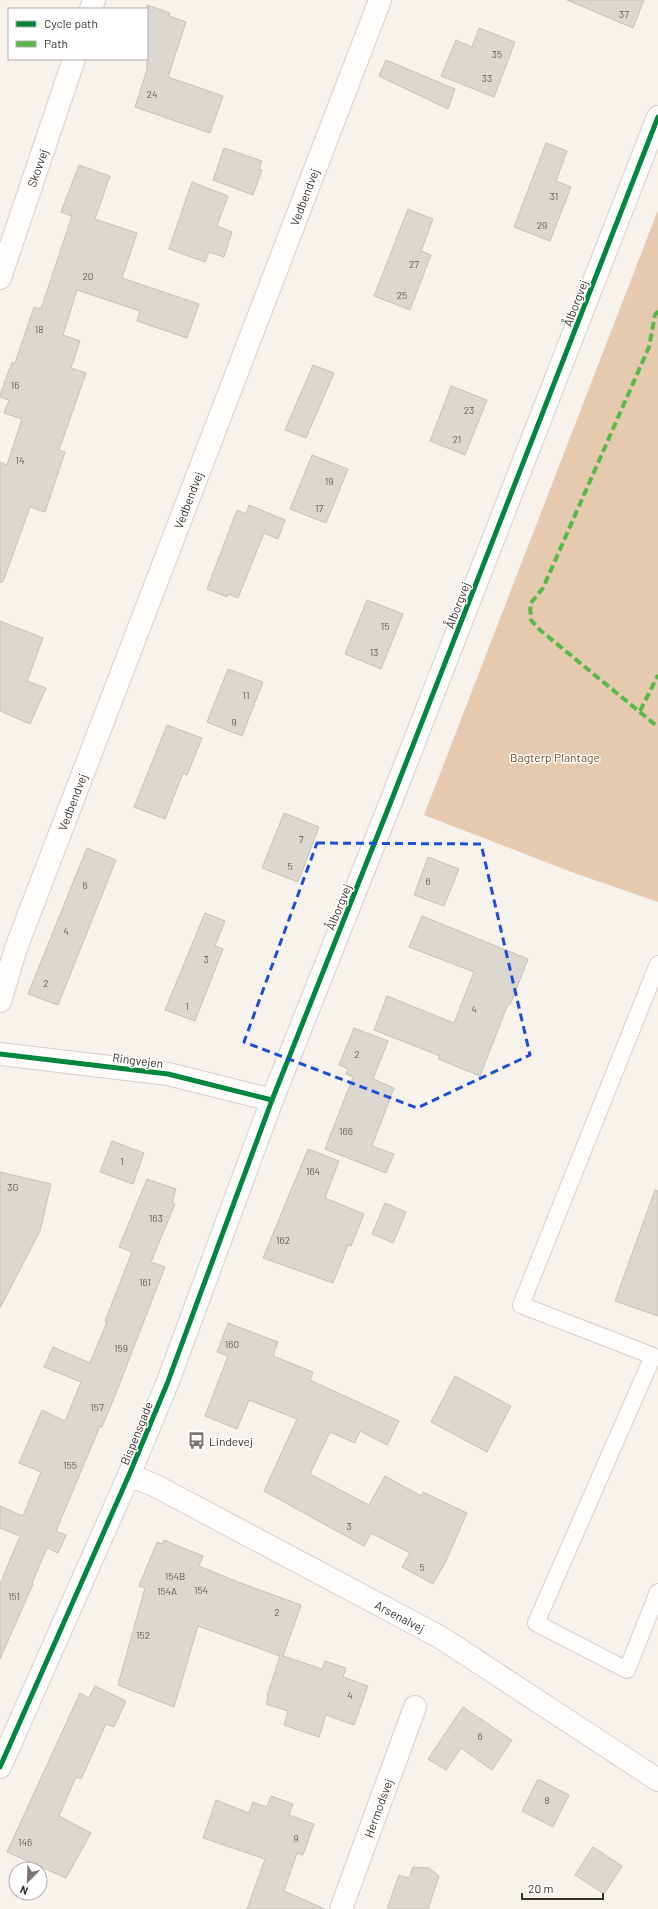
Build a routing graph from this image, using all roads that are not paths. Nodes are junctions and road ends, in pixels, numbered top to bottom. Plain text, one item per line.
1 (380, 0) edge
2 (74, 60) edge
3 (658, 117) edge
4 (0, 278) edge
5 (658, 964) edge
6 (0, 1001) edge
7 (0, 1054) edge
8 (272, 1100) junction
9 (129, 1475) junction
10 (658, 1592) edge
11 (415, 1707) dead end
12 (0, 1767) edge
13 (658, 1780) edge
14 (341, 1909) edge

1 - 6 street, Vedbendvej
2 - 4 street, Skovvej
3 - 8 street, Ålborgvej
5 - 10 lane
7 - 8 street, Ringvejen
8 - 9 street, Bispensgade
9 - 12 street, Bispensgade
9 - 13 street, Arsenalvej
11 - 14 street, Hermodsvej

